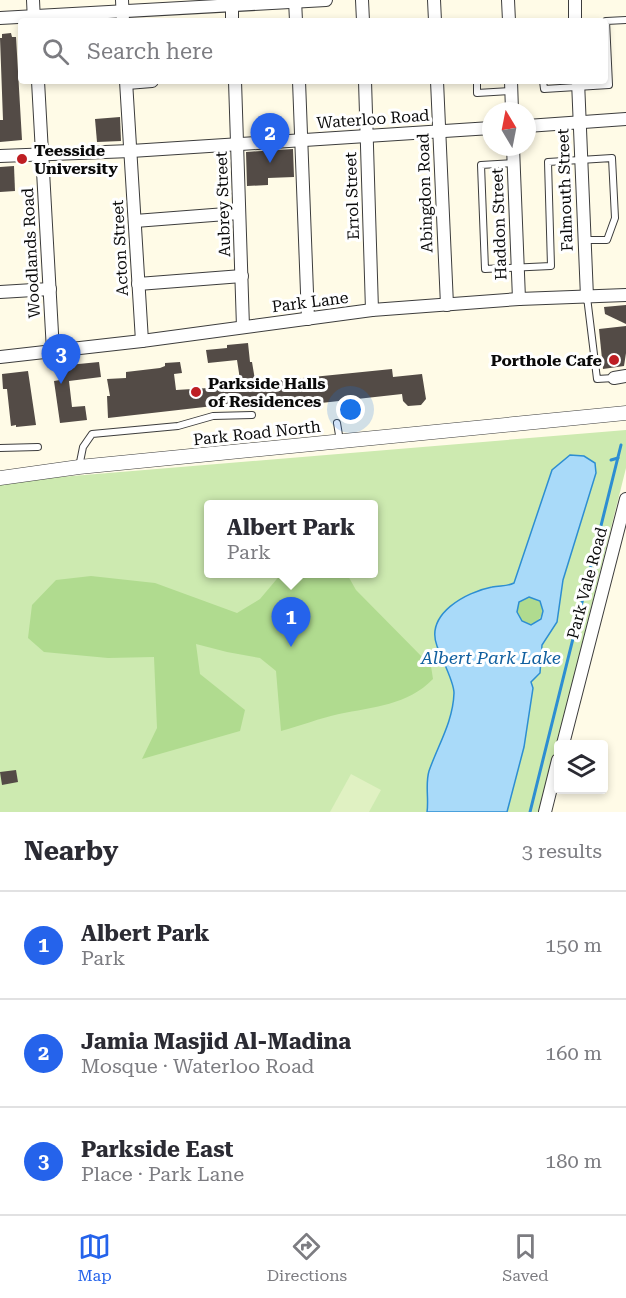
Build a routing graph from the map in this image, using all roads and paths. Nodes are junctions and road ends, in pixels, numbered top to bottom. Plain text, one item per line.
1 (33, 0) edge
2 (326, 0) edge
3 (363, 0) edge
4 (434, 0) edge
5 (508, 0) edge
6 (575, 0) edge
7 (296, 1) edge
8 (232, 3) edge
9 (122, 11) edge
10 (0, 18) edge
11 (34, 18) edge
12 (45, 18) edge
13 (296, 18) edge
14 (363, 18) edge
15 (435, 18) edge
16 (509, 18) edge
17 (575, 18) edge
18 (18, 19) edge
19 (626, 20) edge
20 (608, 21) edge
21 (608, 64) edge
22 (38, 84) edge
23 (127, 84) edge
24 (235, 84) edge
25 (299, 84) edge
26 (365, 84) edge
27 (437, 84) edge
28 (477, 84) edge
29 (543, 84) edge
30 (578, 84) edge
31 (511, 86) edge
32 (512, 102) edge
33 (626, 119) edge
34 (579, 122) junction
35 (536, 125) edge
36 (482, 129) edge
37 (439, 131) junction
38 (367, 136) junction
39 (301, 140) junction
40 (237, 144) junction
41 (130, 151) junction
42 (42, 154) junction
43 (0, 156) edge
44 (514, 156) edge
45 (581, 160) junction
46 (514, 163) junction
47 (239, 213) junction
48 (135, 221) junction
49 (584, 240) junction
50 (517, 267) junction
51 (242, 276) junction
52 (138, 284) junction
53 (50, 289) junction
54 (0, 292) edge
55 (626, 295) edge
56 (587, 297) junction
57 (519, 299) junction
58 (447, 305) junction
59 (372, 310) junction
60 (308, 319) junction
61 (243, 327) junction
62 (142, 341) junction
63 (53, 351) junction
64 (0, 357) edge
65 (620, 377) edge
66 (626, 413) edge
67 (252, 415) dead end
68 (337, 423) dead end
69 (340, 441) junction
70 (38, 447) dead end
71 (0, 448) edge
72 (79, 467) junction
73 (0, 478) edge
74 (626, 499) edge
75 (563, 740) edge
76 (554, 776) edge
77 (545, 812) edge

1 - 11 street
2 - 7 street
3 - 14 street
4 - 15 street
5 - 16 street
6 - 17 street
7 - 8 street
7 - 13 street
8 - 9 street
9 - 12 street
10 - 18 street
19 - 20 lane
21 - 30 lane
22 - 42 street, Woodlands Road
23 - 41 street, Acton Street
24 - 40 street, Aubrey Street
25 - 39 street
26 - 38 street, Errol Street
27 - 37 street, Abingdon Road
28 - 31 lane
29 - 30 lane
30 - 34 street, Falmouth Street
31 - 32 street
33 - 34 street
34 - 35 street
34 - 45 street, Falmouth Street
36 - 37 street, Waterloo Road
37 - 38 street, Waterloo Road
37 - 58 street, Abingdon Road
38 - 39 street, Waterloo Road
38 - 59 street, Errol Street
39 - 40 street, Waterloo Road
39 - 60 street
40 - 41 street, Waterloo Road
40 - 47 street, Aubrey Street
41 - 42 street, Waterloo Road
41 - 48 street, Acton Street
42 - 43 street, Waterloo Road
42 - 53 street, Woodlands Road
44 - 46 street, Haddon Street
45 - 49 street, Falmouth Street
45 - 49 lane
45 - 50 lane
46 - 50 street, Haddon Street
46 - 50 lane
47 - 48 street
47 - 51 street, Aubrey Street
48 - 52 street, Acton Street
49 - 56 street, Falmouth Street
50 - 57 street, Haddon Street
51 - 52 street
51 - 61 street, Aubrey Street
52 - 62 street, Acton Street
53 - 54 street
53 - 63 street, Woodlands Road
55 - 56 street, Park Lane
56 - 57 street, Park Lane
56 - 65 lane
57 - 58 street, Park Lane
58 - 59 street, Park Lane
59 - 60 street, Park Lane
60 - 61 street, Park Lane
61 - 62 street, Park Lane
62 - 63 street, Park Lane
63 - 64 street, Park Lane
66 - 69 street, Park Road North
67 - 72 lane
68 - 69 lane
69 - 72 street, Park Road North
70 - 71 lane
72 - 73 street, Park Road North
74 - 75 street, Park Vale Road
76 - 77 street

